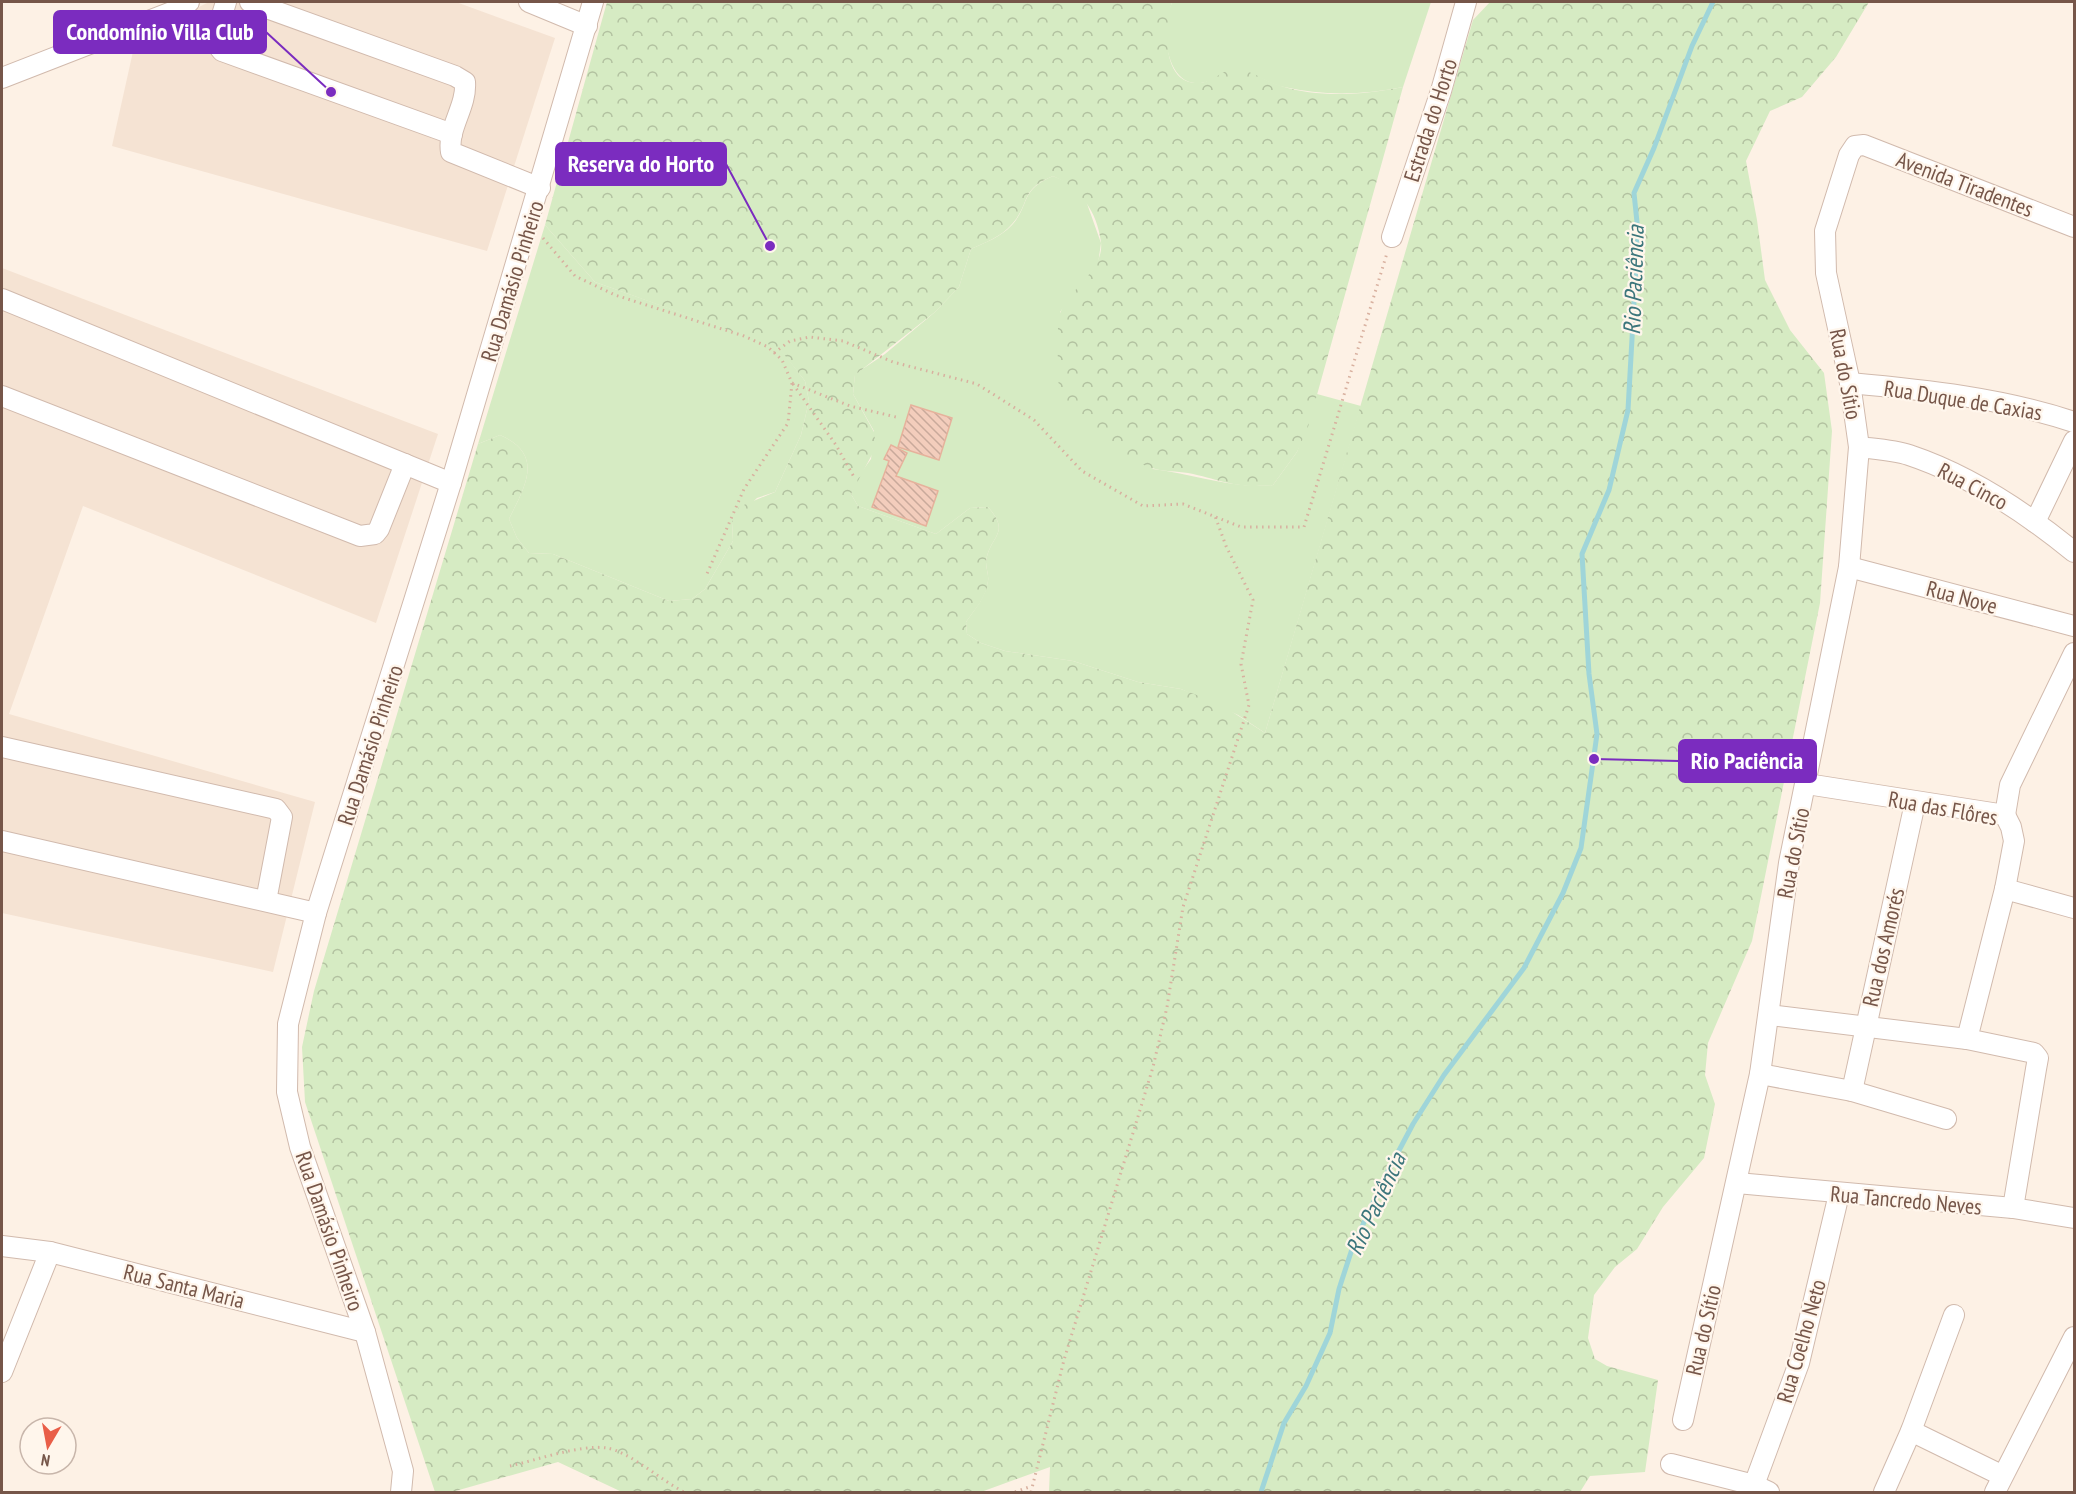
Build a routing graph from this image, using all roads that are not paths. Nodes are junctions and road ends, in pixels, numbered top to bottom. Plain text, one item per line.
1 (189, 2) edge
2 (226, 2) edge
3 (250, 2) edge
4 (529, 2) edge
5 (593, 2) edge
6 (1466, 2) edge
7 (587, 26) junction
8 (2, 78) edge
9 (452, 134) junction
10 (1856, 146) joint
11 (540, 188) junction
12 (2074, 227) edge
13 (1392, 237) road end
14 (2, 300) edge
15 (1850, 383) junction
16 (2, 396) edge
17 (2074, 422) edge
18 (2074, 441) edge
19 (1859, 447) junction
20 (405, 464) junction
21 (451, 483) junction
22 (2036, 522) junction
23 (2074, 552) edge
24 (1849, 567) junction
25 (2074, 626) edge
26 (2074, 653) edge
27 (2, 747) edge
28 (1807, 784) junction
29 (1915, 803) junction
30 (2005, 815) junction
31 (2, 841) edge
32 (2006, 889) junction
33 (266, 901) junction
34 (2074, 908) edge
35 (316, 913) junction
36 (1770, 1016) junction
37 (1865, 1025) junction
38 (1967, 1039) junction
39 (1760, 1074) junction
40 (1852, 1091) junction
41 (1947, 1119) dead end
42 (1737, 1184) junction
43 (1839, 1194) junction
44 (2013, 1208) junction
45 (2074, 1218) edge
46 (2, 1246) edge
47 (50, 1252) junction
48 (1954, 1315) dead end
49 (365, 1332) junction
50 (2074, 1337) edge
51 (2, 1372) edge
52 (1683, 1420) dead end
53 (1911, 1431) junction
54 (1671, 1464) dead end
55 (404, 1471) junction
56 (1998, 1484) edge
57 (1761, 1489) edge
58 (401, 1492) edge
59 (412, 1492) edge
60 (1884, 1492) edge

1 - 8 street
2 - 9 street
3 - 9 street
4 - 7 street
5 - 7 street, Rua Damásio Pinheiro
6 - 13 street, Estrada do Horto
7 - 11 street, Rua Damásio Pinheiro
9 - 11 street
10 - 12 street, Avenida Tiradentes
10 - 15 street, Rua do Sítio
11 - 21 street, Rua Damásio Pinheiro
14 - 20 street
15 - 17 street, Rua Duque de Caxias
15 - 19 street, Rua do Sítio
16 - 20 street
18 - 22 street
19 - 22 street, Rua Cinco
19 - 24 street, Rua do Sítio
20 - 21 street
21 - 35 street, Rua Damásio Pinheiro
22 - 23 street, Rua Cinco
24 - 25 street, Rua Nove
24 - 28 street, Rua do Sítio
26 - 30 street
27 - 33 street
28 - 29 street, Rua das Flôres
28 - 36 street, Rua do Sítio
29 - 30 street, Rua das Flôres
29 - 37 street, Rua dos Amorés
30 - 32 street, Rua das Flôres
31 - 33 street
32 - 34 street
32 - 38 street, Rua das Flôres
33 - 35 street
35 - 49 street, Rua Damásio Pinheiro
36 - 37 street
36 - 39 street, Rua do Sítio
37 - 38 street
37 - 40 street, Rua dos Amorés
38 - 44 street
39 - 40 street
39 - 42 street, Rua do Sítio
40 - 41 street
42 - 43 street, Rua Tancredo Neves
42 - 52 street, Rua do Sítio
43 - 44 street, Rua Tancredo Neves
43 - 57 street, Rua Coelho Neto
44 - 45 street, Rua Tancredo Neves
46 - 47 street, Rua Santa Maria
47 - 49 street, Rua Santa Maria
47 - 51 street
48 - 53 street
49 - 55 street, Rua Damásio Pinheiro
50 - 56 street
53 - 56 street
53 - 60 street
54 - 57 street
55 - 58 street, Rua Damásio Pinheiro
55 - 59 street

